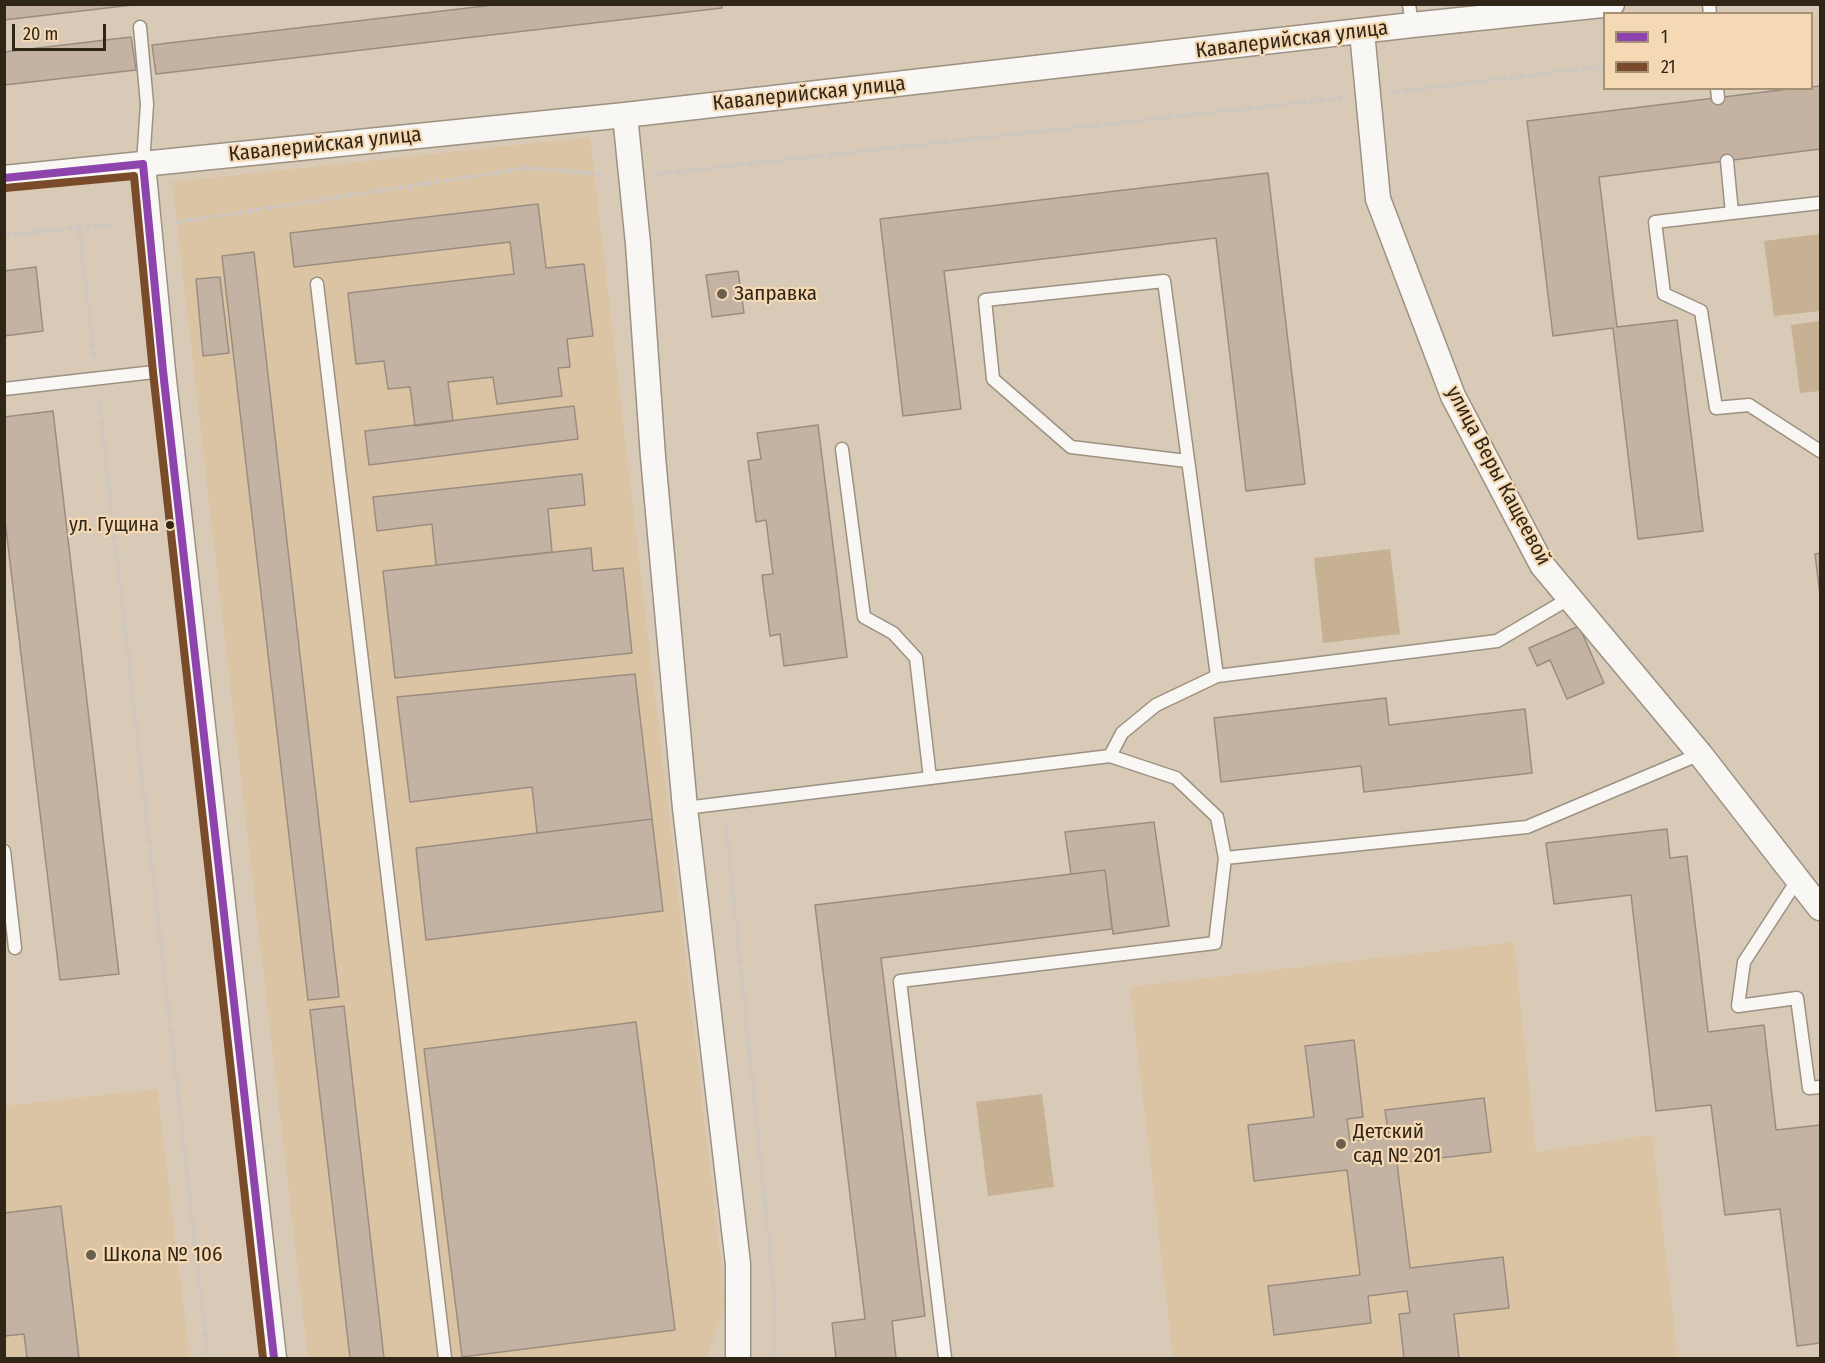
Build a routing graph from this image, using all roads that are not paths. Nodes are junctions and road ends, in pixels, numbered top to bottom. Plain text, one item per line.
1 (1612, 4) edge
2 (1411, 15) edge
3 (140, 27) dead end
4 (1362, 32) junction
5 (625, 115) junction
6 (1727, 161) dead end
7 (143, 164) junction
8 (4, 178) edge
9 (1821, 203) edge
10 (1732, 213) junction
11 (317, 284) dead end
12 (163, 371) junction
13 (4, 390) edge
14 (842, 449) dead end
15 (1821, 451) edge
16 (1187, 461) junction
17 (1570, 598) junction
18 (1217, 676) junction
19 (1700, 754) junction
20 (1110, 756) junction
21 (930, 778) junction
22 (685, 808) junction
23 (4, 852) edge
24 (1225, 858) junction
25 (1797, 879) junction
26 (1821, 908) edge
27 (8, 916) edge
28 (15, 948) dead end
29 (1821, 1087) edge
30 (274, 1359) edge
31 (445, 1359) edge
32 (738, 1359) edge
33 (945, 1359) edge

1 - 2 street, Кавалерийская улица
2 - 4 street, Кавалерийская улица
3 - 7 lane
4 - 5 street, Кавалерийская улица
4 - 17 street, улица Веры Кащеевой
5 - 7 street, Кавалерийская улица
5 - 22 street
6 - 10 lane
7 - 8 street, Кавалерийская улица
7 - 12 street
9 - 10 lane
10 - 15 lane
11 - 31 lane
12 - 13 lane
12 - 30 street
14 - 21 lane
16 - 16 lane
16 - 18 lane
17 - 18 lane
17 - 19 street, улица Веры Кащеевой
18 - 20 lane
19 - 24 lane
19 - 25 street, улица Веры Кащеевой
20 - 21 lane
20 - 24 lane
21 - 22 lane
22 - 32 street
23 - 27 lane
24 - 33 lane
25 - 26 street, улица Веры Кащеевой
25 - 29 lane
27 - 28 lane

